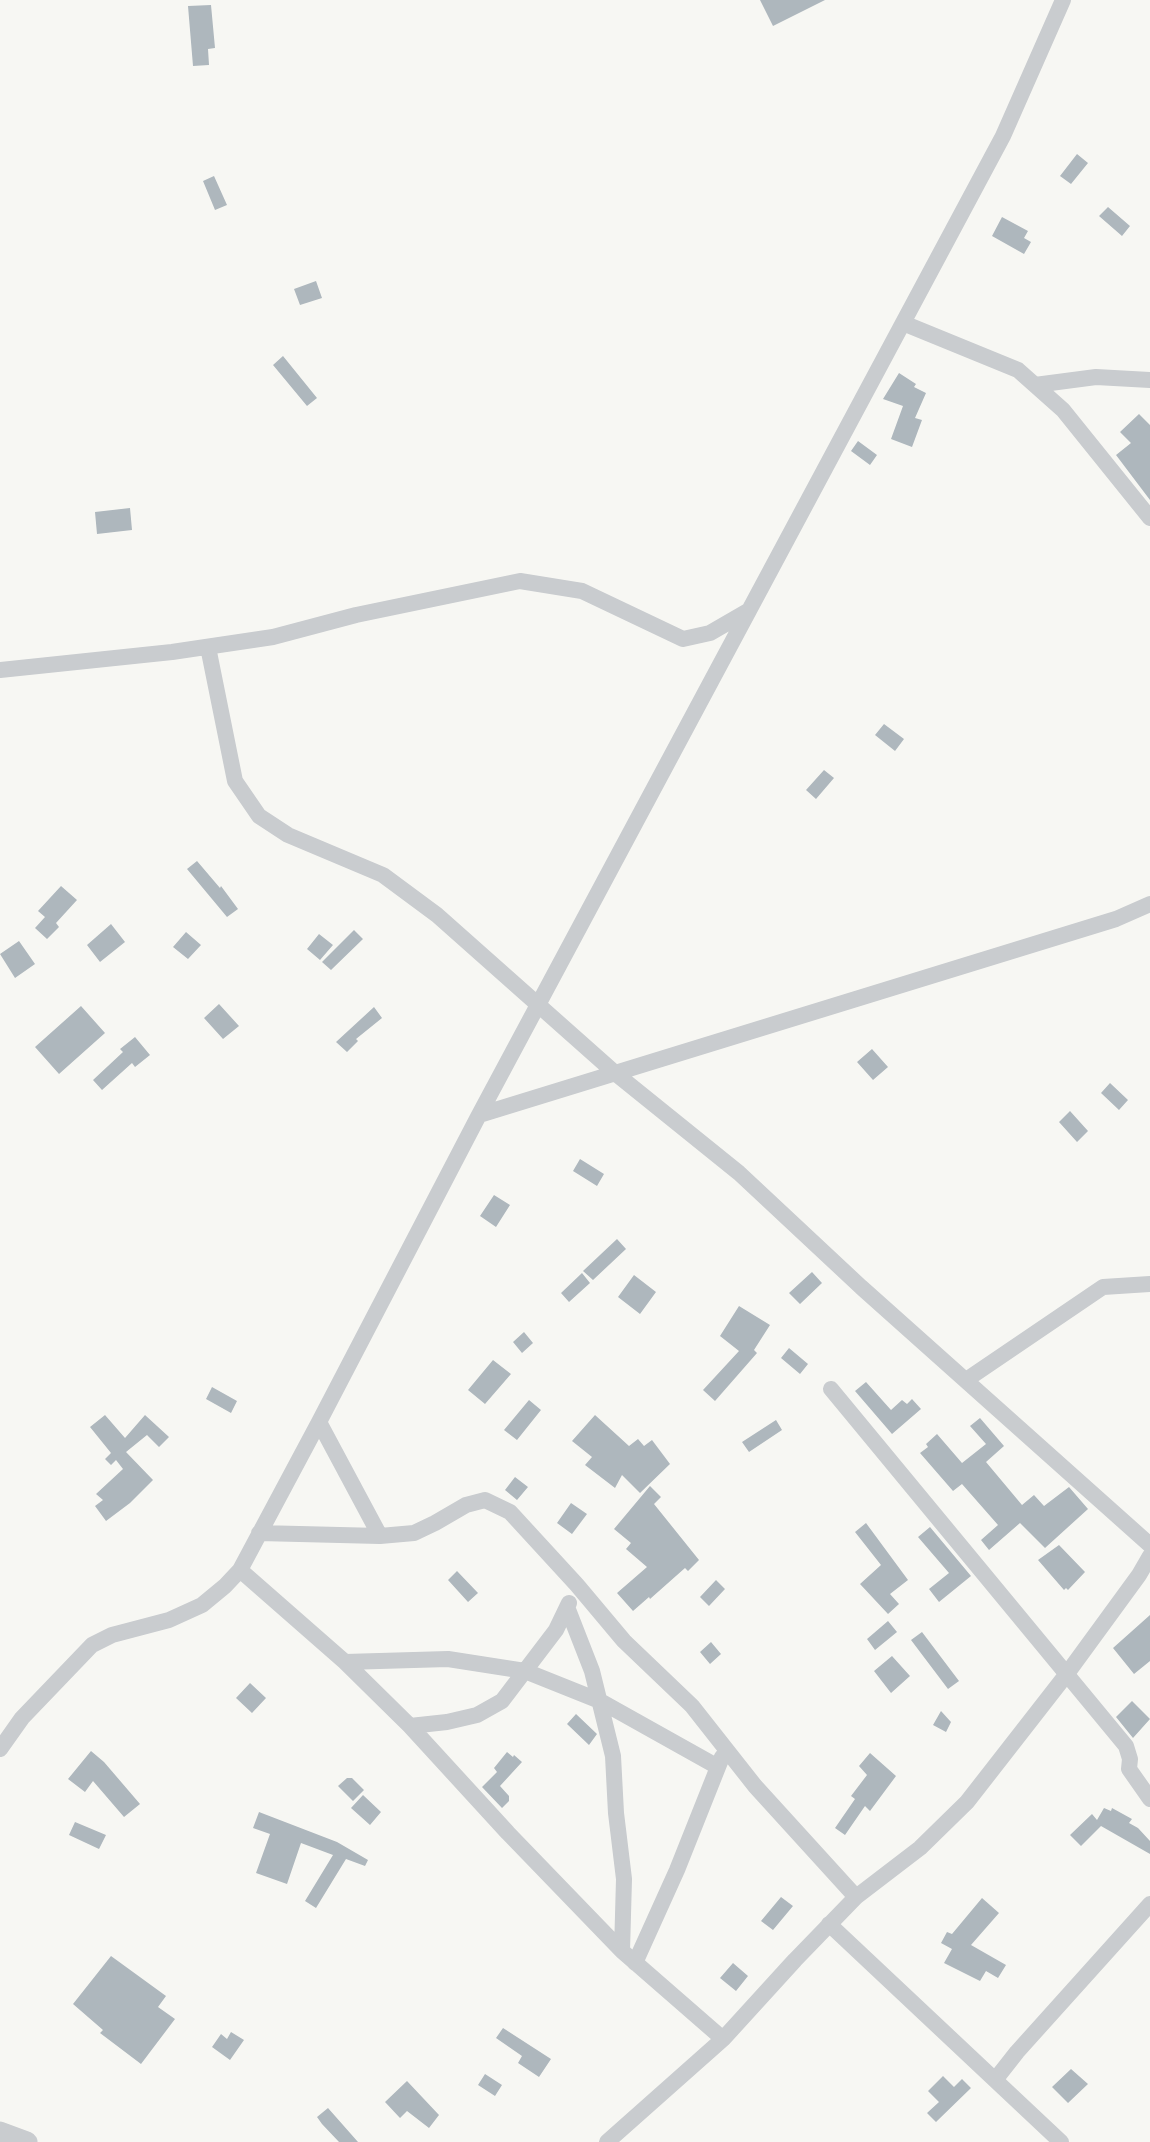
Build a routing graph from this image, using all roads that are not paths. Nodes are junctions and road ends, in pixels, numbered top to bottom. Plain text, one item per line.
1 (1063, 0) edge
2 (903, 323) junction
3 (1150, 380) edge
4 (1035, 384) junction
5 (1150, 518) edge
6 (749, 611) junction
7 (208, 647) junction
8 (0, 670) edge
9 (1150, 904) edge
10 (538, 1005) junction
11 (615, 1073) junction
12 (479, 1115) junction
13 (1150, 1284) edge
14 (966, 1380) junction
15 (831, 1389) dead end
16 (319, 1422) junction
17 (259, 1533) junction
18 (380, 1536) junction
19 (1150, 1545) edge
20 (1150, 1556) edge
21 (240, 1570) junction
22 (577, 1585) junction
23 (567, 1608) junction
24 (345, 1662) junction
25 (525, 1671) junction
26 (1066, 1675) junction
27 (600, 1701) junction
28 (410, 1726) junction
29 (0, 1749) edge
30 (725, 1749) junction
31 (718, 1767) junction
32 (1150, 1799) edge
33 (856, 1897) junction
34 (1150, 1904) edge
35 (829, 1924) junction
36 (622, 1951) junction
37 (635, 1964) junction
38 (723, 2039) junction
39 (995, 2080) junction
40 (0, 2132) edge
41 (27, 2142) edge
42 (607, 2142) edge
43 (1061, 2142) edge

1 - 2 street
2 - 4 street
2 - 6 street
3 - 4 street
4 - 5 street
6 - 7 street
6 - 10 street
7 - 8 street
7 - 10 street
9 - 11 street
10 - 11 street
10 - 12 street
11 - 12 street
11 - 14 street
12 - 16 street
13 - 14 street
14 - 19 street
15 - 26 street
16 - 17 street
16 - 18 street
17 - 18 street
17 - 21 street
18 - 22 street
20 - 26 street
21 - 24 street
21 - 29 street
22 - 23 street
22 - 30 street
23 - 25 street
23 - 27 street
24 - 25 street
24 - 28 street
25 - 27 street
25 - 28 street
26 - 32 street
26 - 33 street
27 - 31 street
27 - 36 street
28 - 36 street
30 - 31 street
30 - 33 street
31 - 37 street
33 - 35 street
34 - 39 street
35 - 38 street
35 - 39 street
36 - 37 street
37 - 38 street
38 - 42 street
39 - 43 street
40 - 41 street

